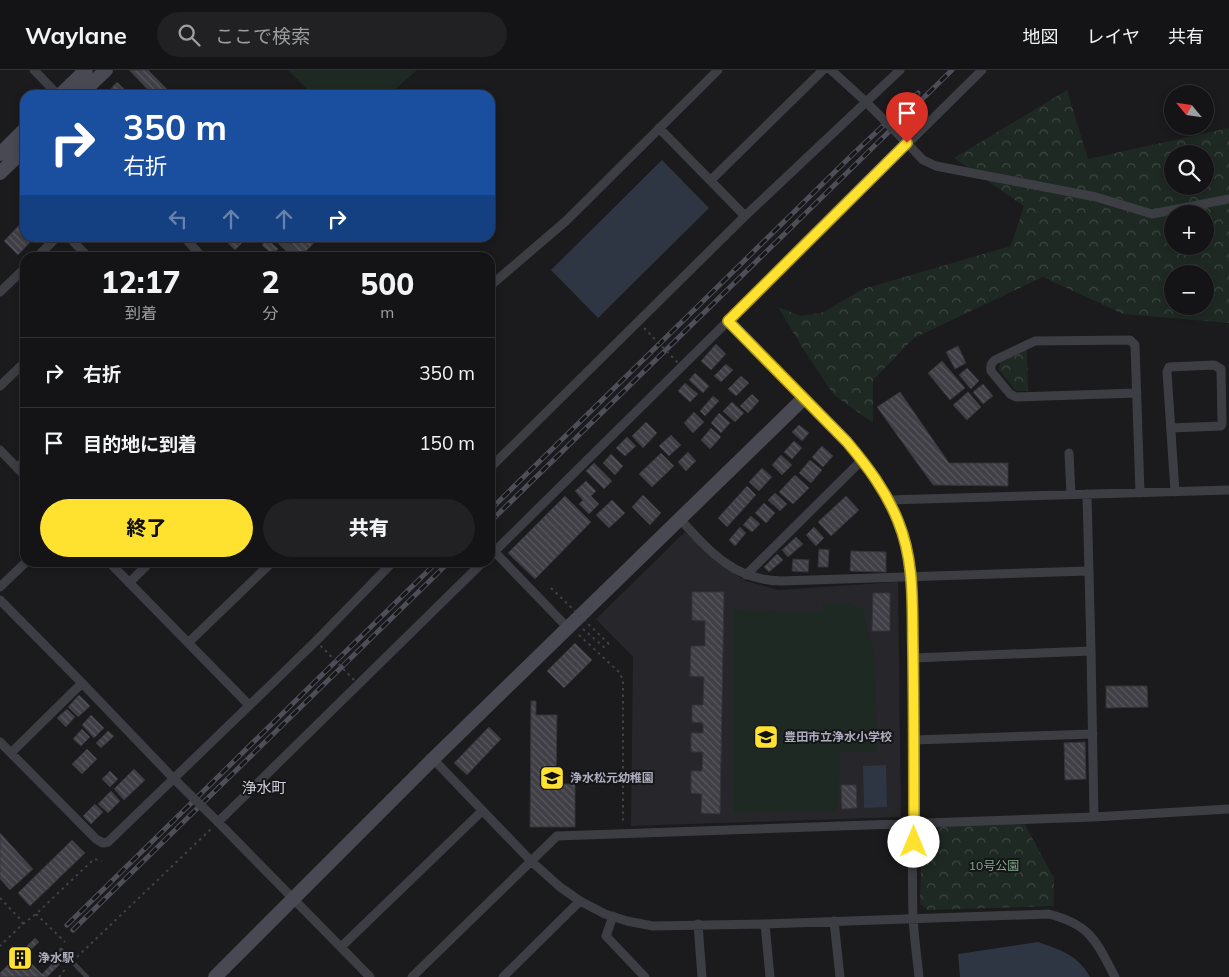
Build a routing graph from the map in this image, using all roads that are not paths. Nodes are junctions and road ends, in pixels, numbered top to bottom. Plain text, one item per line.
1 (34, 70) edge
2 (86, 70) edge
3 (106, 70) edge
4 (718, 70) edge
5 (823, 70) edge
6 (831, 70) edge
7 (900, 70) edge
8 (982, 70) edge
9 (54, 90) edge
10 (64, 90) edge
11 (85, 90) edge
12 (865, 102) junction
13 (659, 128) junction
14 (20, 135) edge
15 (907, 143) junction
16 (0, 154) edge
17 (20, 154) edge
18 (0, 173) edge
19 (711, 180) junction
20 (1229, 199) edge
21 (745, 216) junction
22 (52, 242) edge
23 (74, 242) edge
24 (189, 242) edge
25 (283, 242) edge
26 (42, 252) edge
27 (83, 252) edge
28 (198, 252) edge
29 (293, 252) edge
30 (20, 273) edge
31 (495, 282) edge
32 (0, 292) edge
33 (728, 321) junction
34 (20, 367) edge
35 (0, 386) edge
36 (1137, 393) junction
37 (803, 399) junction
38 (1171, 428) junction
39 (0, 450) edge
40 (1069, 453) dead end
41 (862, 460) junction
42 (495, 463) edge
43 (20, 466) edge
44 (18, 468) junction
45 (20, 470) edge
46 (1229, 490) edge
47 (1175, 492) junction
48 (1140, 493) junction
49 (1072, 494) junction
50 (1086, 494) junction
51 (888, 500) junction
52 (680, 519) junction
53 (495, 547) edge
54 (495, 555) edge
55 (21, 567) edge
56 (114, 567) edge
57 (145, 567) edge
58 (267, 567) edge
59 (387, 567) edge
60 (478, 567) edge
61 (1089, 571) junction
62 (746, 575) junction
63 (911, 577) junction
64 (129, 583) junction
65 (0, 586) edge
66 (0, 600) edge
67 (575, 630) junction
68 (188, 643) junction
69 (1092, 651) junction
70 (913, 658) junction
71 (82, 682) junction
72 (249, 705) junction
73 (1093, 734) junction
74 (914, 740) junction
75 (0, 742) edge
76 (10, 753) junction
77 (433, 759) junction
78 (174, 779) junction
79 (1229, 808) edge
80 (482, 811) junction
81 (1094, 816) junction
82 (218, 822) junction
83 (914, 822) junction
84 (531, 861) junction
85 (294, 898) junction
86 (580, 901) junction
87 (613, 916) junction
88 (913, 919) junction
89 (834, 921) junction
90 (698, 924) junction
91 (765, 924) junction
92 (341, 947) junction
93 (61, 950) dead end
94 (510, 970) junction
95 (221, 975) edge
96 (87, 977) edge
97 (370, 977) edge
98 (412, 977) edge
99 (503, 977) edge
100 (517, 977) edge
101 (645, 977) edge
102 (702, 977) edge
103 (770, 977) edge
104 (840, 977) edge
105 (919, 977) edge
106 (1115, 977) edge

1 - 9 street
2 - 10 street
3 - 11 street
4 - 13 street
5 - 19 street
6 - 12 street
7 - 12 street
8 - 15 street
12 - 15 street, bridge
12 - 21 street
13 - 19 street
13 - 31 street
14 - 16 street
15 - 20 street
15 - 33 street
17 - 18 street
19 - 21 street
21 - 42 street
22 - 26 street
23 - 27 street
24 - 28 street
25 - 29 street
30 - 32 street
33 - 37 street
33 - 53 street
34 - 35 street
36 - 36 street
36 - 48 street
37 - 41 street
37 - 52 street
38 - 38 street
38 - 47 street
39 - 44 street
40 - 49 street
41 - 51 street
41 - 62 street
43 - 44 street
44 - 45 street
46 - 47 street
47 - 48 street
48 - 50 street
49 - 50 street
49 - 51 street
50 - 61 street
51 - 63 street
52 - 62 street
52 - 67 street
54 - 67 street
55 - 65 street
56 - 64 street
57 - 64 street
58 - 68 street
59 - 72 street
60 - 82 street
61 - 63 street
61 - 69 street
62 - 63 street
63 - 70 street
64 - 68 street
66 - 71 street
67 - 77 street
68 - 72 street
69 - 70 street
69 - 73 street
70 - 74 street
71 - 76 street
71 - 78 street
72 - 78 street
73 - 74 street
73 - 81 street
74 - 83 street
75 - 76 street
76 - 78 street
77 - 80 street
77 - 85 street
78 - 82 street, bridge
79 - 81 street
80 - 84 street
80 - 92 street
81 - 83 street
82 - 85 street
83 - 84 street
83 - 88 street
84 - 86 street
84 - 98 street
85 - 92 street
85 - 95 street
86 - 87 street
86 - 94 street
87 - 90 street
87 - 101 street
88 - 89 street
88 - 105 street
88 - 106 street
89 - 91 street
89 - 104 street
90 - 91 street
90 - 102 street
91 - 103 street
92 - 97 street
93 - 96 lane
94 - 99 street
94 - 100 street

